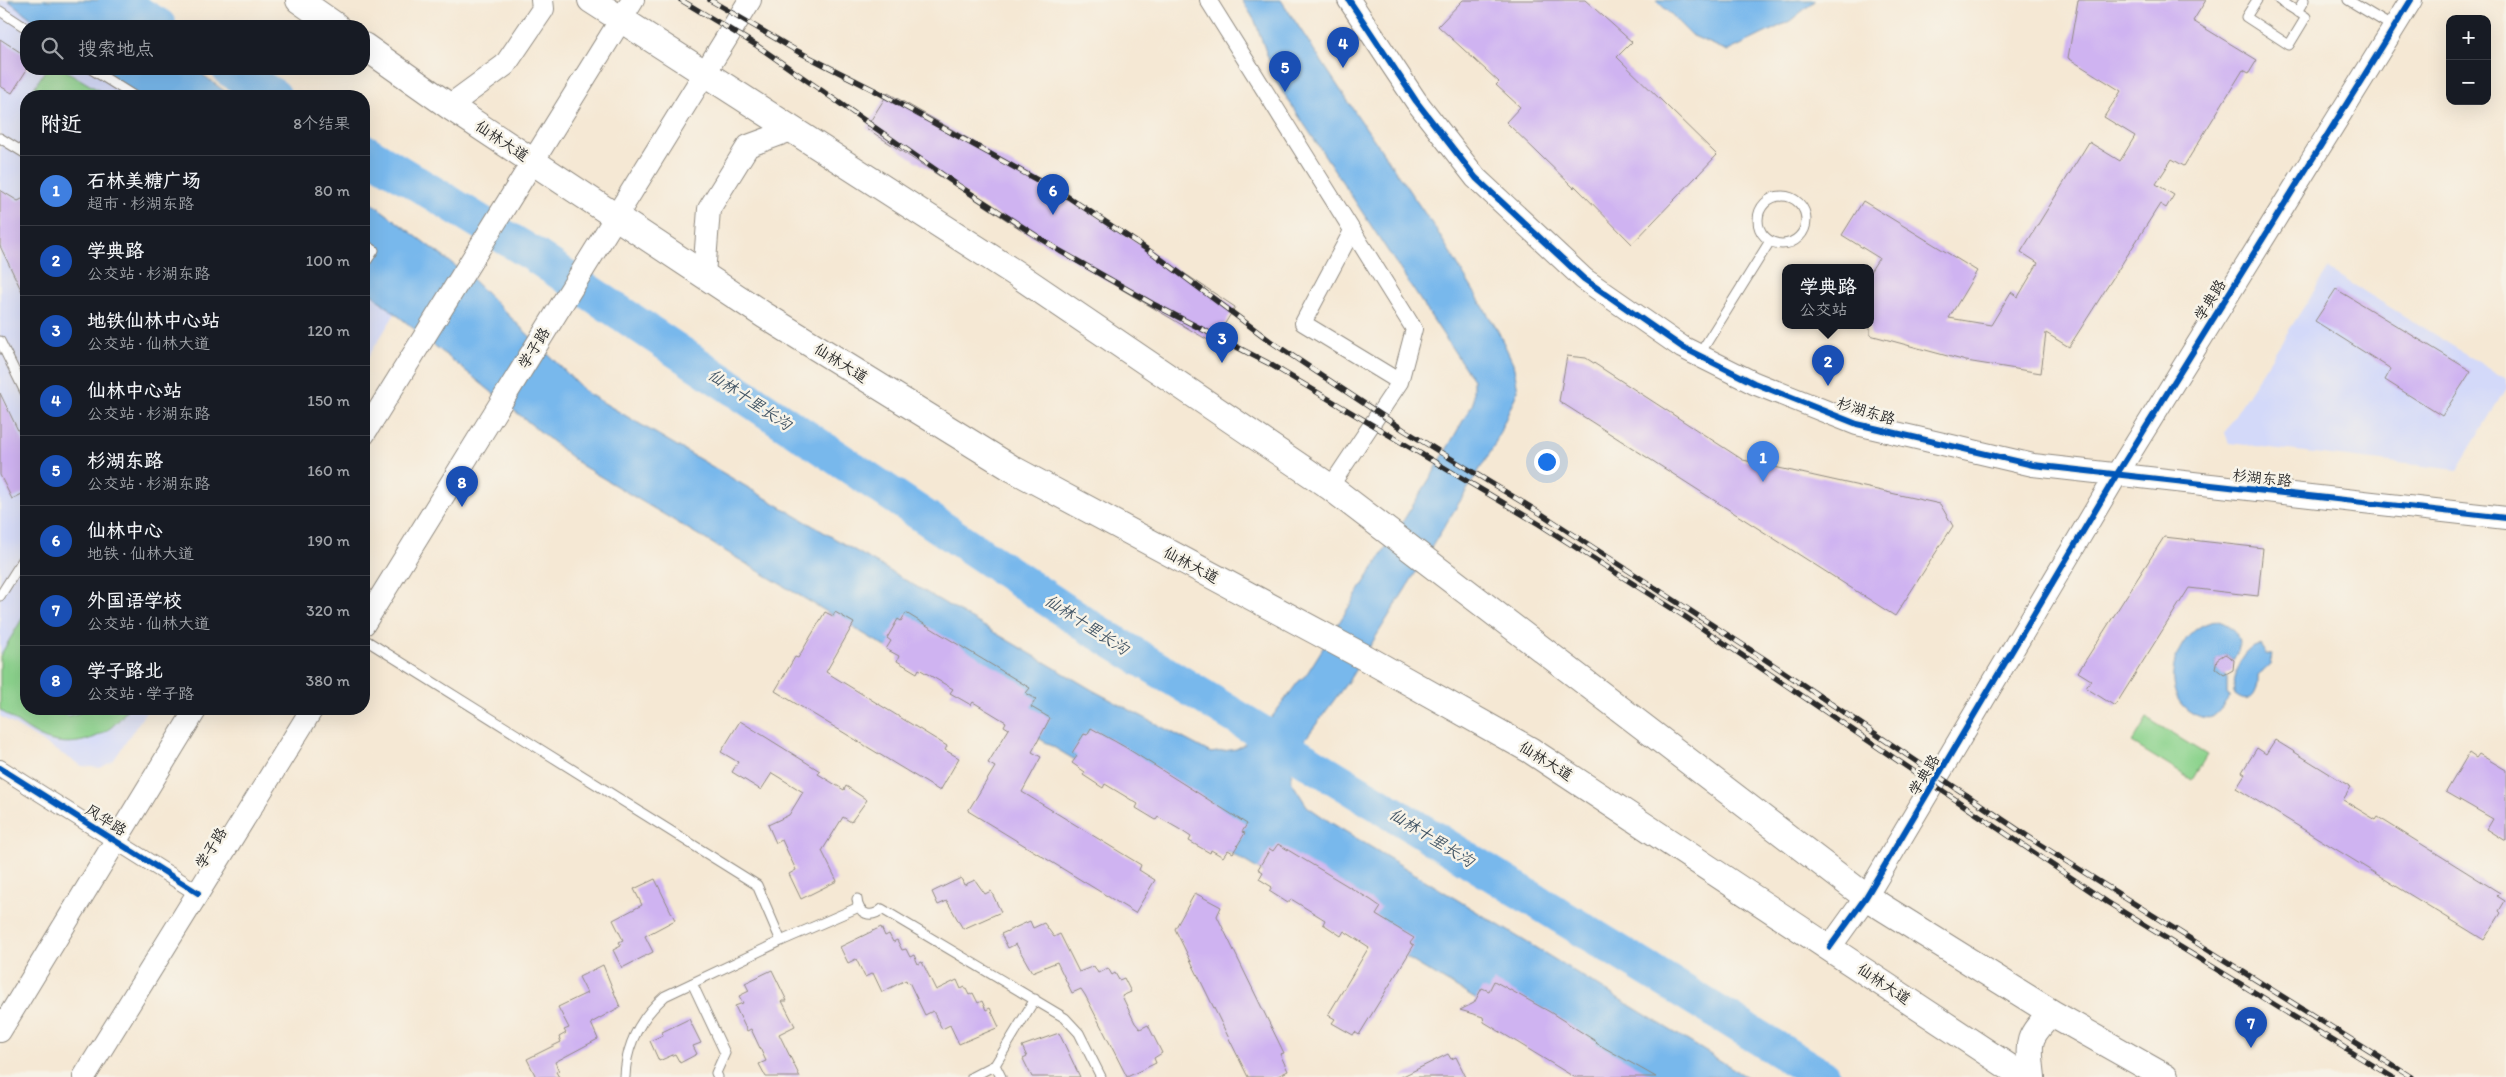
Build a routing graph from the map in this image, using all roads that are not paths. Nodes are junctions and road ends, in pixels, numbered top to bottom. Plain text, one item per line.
1 (300, 0) edge
2 (542, 0) edge
3 (591, 0) edge
4 (750, 0) edge
5 (1208, 0) edge
6 (1349, 0) edge
7 (2256, 0) edge
8 (2279, 0) edge
9 (2304, 0) edge
10 (2348, 0) edge
11 (2411, 0) edge
12 (627, 9) edge
13 (0, 11) edge
14 (2297, 12) junction
15 (328, 20) edge
16 (20, 24) edge
17 (2394, 28) junction
18 (370, 50) edge
19 (705, 72) junction
20 (101, 75) edge
21 (124, 90) edge
22 (449, 106) junction
23 (794, 129) junction
24 (0, 138) edge
25 (20, 150) edge
26 (532, 161) junction
27 (615, 216) junction
28 (1352, 231) junction
29 (1770, 241) junction
30 (704, 275) junction
31 (0, 341) edge
32 (1699, 355) junction
33 (20, 382) edge
34 (1400, 382) junction
35 (370, 424) edge
36 (2117, 474) junction
37 (1330, 488) junction
38 (2506, 518) edge
39 (20, 564) edge
40 (0, 596) edge
41 (370, 614) edge
42 (370, 643) edge
43 (192, 715) edge
44 (308, 715) edge
45 (0, 768) edge
46 (115, 840) junction
47 (198, 893) junction
48 (1866, 897) junction
49 (781, 940) junction
50 (1830, 947) junction
51 (692, 983) junction
52 (1035, 1000) junction
53 (2052, 1013) junction
54 (0, 1031) edge
55 (995, 1066) junction
56 (84, 1077) edge
57 (624, 1077) edge
58 (718, 1077) edge
59 (972, 1077) edge
60 (1000, 1077) edge
61 (1101, 1077) edge
62 (2024, 1077) edge
63 (2032, 1077) edge
64 (2165, 1077) edge

1 - 15 main road
2 - 22 street
3 - 12 main road
4 - 19 street, 学子路
5 - 28 street
6 - 32 street, 杉湖东路
7 - 14 lane
8 - 14 lane
9 - 14 lane
10 - 17 lane
11 - 17 street, 学典路
12 - 19 main road
12 - 26 street
13 - 16 lane
17 - 36 street, 学典路
18 - 22 main road, 仙林大道
19 - 23 main road
19 - 27 street, 学子路
20 - 21 lane
22 - 26 main road, 仙林大道
23 - 30 street
23 - 37 main road
24 - 25 lane
26 - 27 main road, 仙林大道
26 - 35 street
27 - 30 main road, 仙林大道
27 - 41 street, 学子路
28 - 34 street
28 - 34 street
29 - 29 lane
29 - 32 lane
30 - 50 main road, 仙林大道
31 - 33 lane
32 - 36 street, 杉湖东路
34 - 37 street
36 - 38 street, 杉湖东路
36 - 48 street, 学典路
37 - 48 main road
39 - 40 lane
42 - 49 lane
43 - 46 street
44 - 47 street, 学子路
45 - 46 street, 风华路
46 - 47 street, 风华路
46 - 54 street
47 - 56 street, 学子路
48 - 50 street, 学典路
48 - 53 main road
49 - 51 lane
49 - 52 lane
50 - 62 main road, 仙林大道
51 - 57 lane
51 - 58 lane
52 - 55 lane
52 - 61 lane
53 - 63 main road
53 - 64 main road
55 - 59 lane
55 - 60 lane

